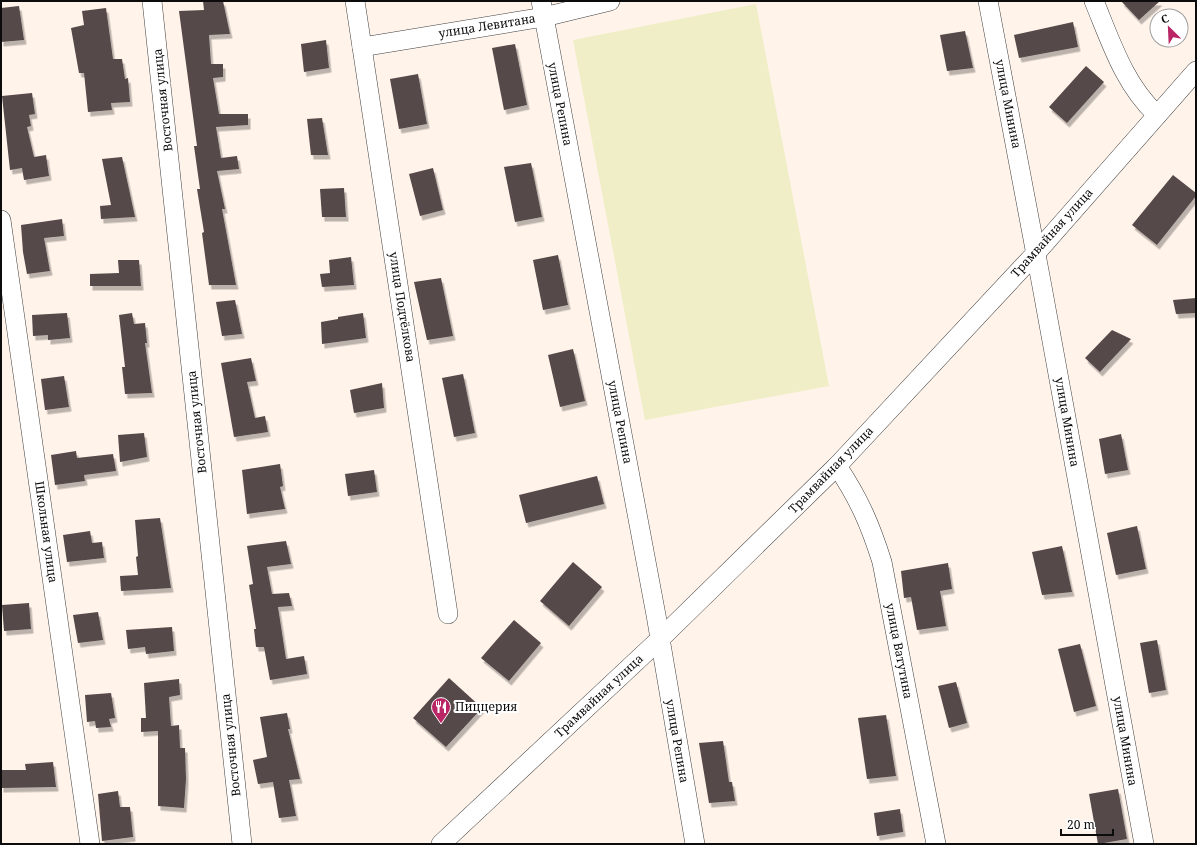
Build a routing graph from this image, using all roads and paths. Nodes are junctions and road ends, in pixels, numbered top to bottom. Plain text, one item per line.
1 (152, 1) edge
2 (355, 1) edge
3 (610, 1) edge
4 (988, 1) edge
5 (1094, 1) edge
6 (542, 9) edge
7 (362, 47) junction
8 (1196, 71) edge
9 (1157, 115) junction
10 (1, 220) edge
11 (1036, 253) junction
12 (837, 466) junction
13 (448, 614) dead end
14 (660, 639) junction
15 (90, 844) edge
16 (242, 844) edge
17 (441, 844) edge
18 (695, 844) edge
19 (936, 844) edge
20 (1144, 844) edge

1 - 16 street, Восточная улица
2 - 7 street, улица Подтёлкова
3 - 6 street, улица Левитана
4 - 11 street, улица Минина
5 - 9 street
6 - 7 street, улица Левитана
6 - 14 street, улица Репина
7 - 13 street, улица Подтёлкова
8 - 9 street, Трамвайная улица
9 - 11 street, Трамвайная улица
10 - 15 street, Школьная улица
11 - 12 street, Трамвайная улица
11 - 20 street, улица Минина
12 - 14 street, Трамвайная улица
12 - 19 street, улица Ватутина
14 - 17 street, Трамвайная улица
14 - 18 street, улица Репина

